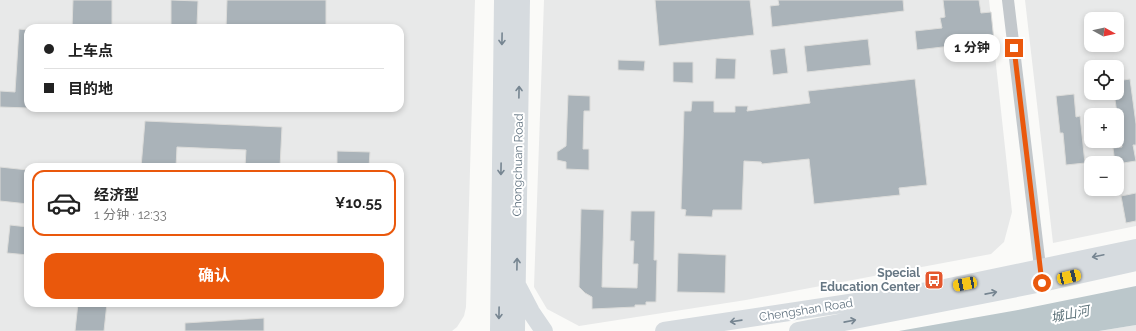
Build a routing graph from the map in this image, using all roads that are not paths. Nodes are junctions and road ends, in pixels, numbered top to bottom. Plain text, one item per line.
1 (502, 0) edge
2 (521, 0) edge
3 (1008, 0) edge
4 (1136, 248) edge
5 (1136, 262) edge
6 (1041, 276) junction
7 (516, 284) junction
8 (499, 331) edge
9 (516, 331) edge
10 (544, 331) edge
11 (664, 331) edge
12 (798, 331) edge

1 -> 8 main road, Chongchuan Road
7 -> 2 main road, Chongchuan Road
3 - 6 street
4 -> 6 main road, Chengshan Road
5 - 6 main road, Chengshan Road
6 -> 11 main road, Chengshan Road
12 -> 6 main road, Chengshan Road
7 - 9 main road, Chongchuan Road
7 - 10 main road

